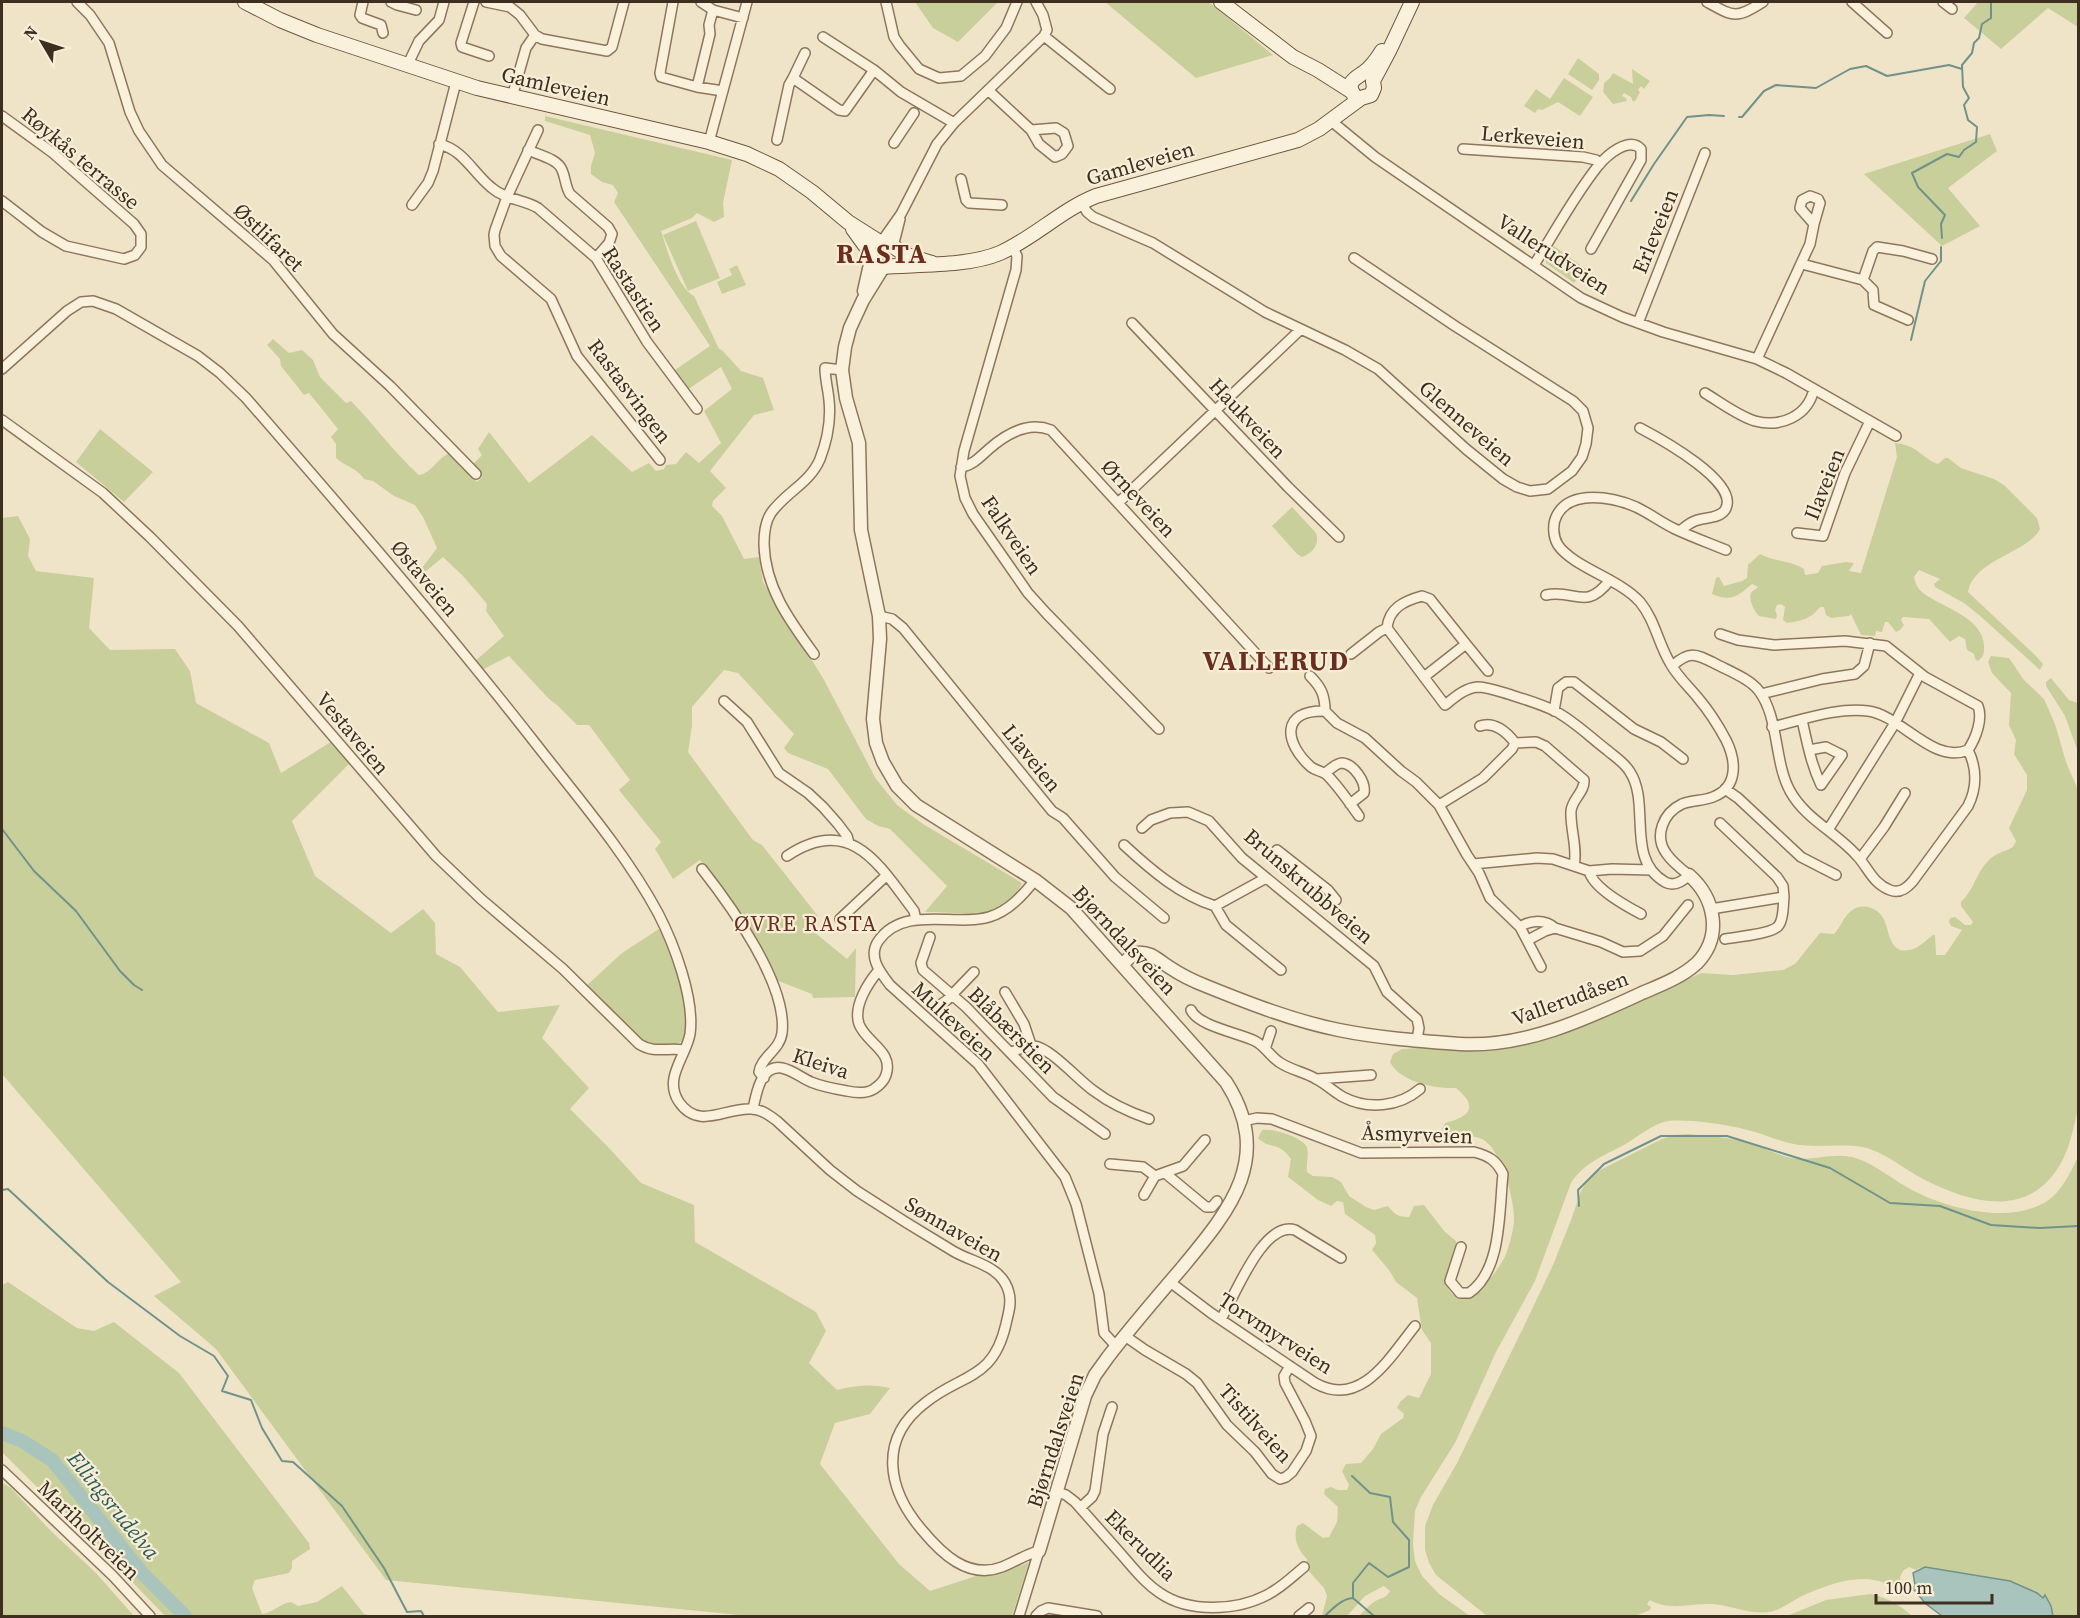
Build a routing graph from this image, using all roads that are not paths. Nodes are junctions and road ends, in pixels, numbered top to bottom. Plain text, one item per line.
1 (77, 2) edge
2 (244, 2) edge
3 (363, 2) edge
4 (391, 2) edge
5 (444, 2) edge
6 (474, 2) edge
7 (486, 2) edge
8 (624, 2) edge
9 (673, 2) edge
10 (701, 2) edge
11 (747, 2) edge
12 (886, 2) edge
13 (1017, 2) edge
14 (1036, 2) edge
15 (1221, 2) edge
16 (1401, 2) edge
17 (1412, 2) edge
18 (1707, 2) edge
19 (1763, 2) edge
20 (1852, 2) edge
21 (1943, 2) edge
22 (1952, 9) dead end
23 (416, 10) dead end
24 (713, 10) junction
25 (743, 18) junction
26 (384, 33) dead end
27 (1046, 33) junction
28 (1887, 33) dead end
29 (535, 35) junction
30 (823, 37) dead end
31 (805, 53) dead end
32 (489, 56) dead end
33 (408, 64) junction
34 (874, 70) junction
35 (793, 78) junction
36 (456, 82) junction
37 (1359, 86) junction
38 (697, 87) junction
39 (1110, 89) dead end
40 (988, 90) junction
41 (723, 91) junction
42 (512, 97) junction
43 (914, 113) dead end
44 (2, 116) edge
45 (1330, 120) junction
46 (954, 123) junction
47 (538, 130) dead end
48 (1031, 130) dead end
49 (777, 140) dead end
50 (709, 142) junction
51 (439, 144) junction
52 (894, 144) dead end
53 (1463, 149) dead end
54 (528, 150) junction
55 (1705, 153) dead end
56 (1600, 164) junction
57 (961, 179) dead end
58 (507, 197) junction
59 (2, 201) edge
60 (1081, 202) junction
61 (412, 205) dead end
62 (1002, 205) dead end
63 (1815, 224) dead end
64 (1012, 246) junction
65 (881, 248) junction
66 (1592, 249) dead end
67 (596, 258) junction
68 (1354, 258) dead end
69 (1932, 259) dead end
70 (932, 263) junction
71 (1802, 264) junction
72 (1534, 265) junction
73 (886, 266) junction
74 (1863, 280) junction
75 (863, 300) junction
76 (1908, 320) dead end
77 (1132, 323) dead end
78 (1638, 323) junction
79 (1300, 330) junction
80 (1757, 359) junction
81 (2, 368) edge
82 (842, 370) junction
83 (1814, 389) junction
84 (1705, 393) dead end
85 (697, 409) dead end
86 (1216, 410) junction
87 (2, 420) edge
88 (1870, 422) junction
89 (1640, 428) dead end
90 (1896, 436) dead end
91 (660, 460) dead end
92 (961, 467) junction
93 (476, 474) dead end
94 (1119, 502) junction
95 (1680, 531) junction
96 (1797, 533) dead end
97 (1339, 537) dead end
98 (1726, 550) dead end
99 (1610, 580) junction
100 (1546, 595) dead end
101 (879, 616) junction
102 (1387, 628) junction
103 (1720, 634) dead end
104 (1870, 643) junction
105 (1466, 644) junction
106 (814, 654) dead end
107 (1351, 654) dead end
108 (1672, 666) junction
109 (1269, 668) dead end
110 (1488, 671) dead end
111 (1920, 673) junction
112 (1310, 676) dead end
113 (1424, 677) junction
114 (1761, 694) junction
115 (724, 701) dead end
116 (1325, 711) junction
117 (1554, 711) junction
118 (1802, 720) junction
119 (1895, 723) junction
120 (1480, 726) dead end
121 (1772, 727) junction
122 (1158, 729) dead end
123 (1515, 743) junction
124 (1809, 750) dead end
125 (1968, 750) junction
126 (1683, 759) dead end
127 (1325, 773) junction
128 (1725, 789) junction
129 (1905, 793) dead end
130 (1350, 804) junction
131 (1439, 805) junction
132 (1359, 816) dead end
133 (1720, 823) dead end
134 (1143, 828) dead end
135 (1828, 830) junction
136 (849, 843) junction
137 (1124, 845) dead end
138 (1277, 850) dead end
139 (788, 856) dead end
140 (1860, 859) junction
141 (1473, 864) junction
142 (1574, 866) junction
143 (702, 868) dead end
144 (1651, 870) junction
145 (1589, 871) junction
146 (1836, 874) dead end
147 (887, 875) junction
148 (1689, 875) junction
149 (1266, 878) junction
150 (1035, 880) junction
151 (1784, 897) junction
152 (1336, 900) dead end
153 (1688, 905) dead end
154 (1215, 906) junction
155 (1711, 909) junction
156 (1641, 914) dead end
157 (1164, 918) dead end
158 (840, 919) dead end
159 (916, 920) junction
160 (1520, 927) junction
161 (1555, 928) junction
162 (930, 937) dead end
163 (1725, 939) dead end
164 (1528, 940) junction
165 (1123, 964) junction
166 (1540, 967) dead end
167 (1281, 969) dead end
168 (879, 970) junction
169 (974, 972) dead end
170 (1005, 992) dead end
171 (951, 996) junction
172 (936, 1008) dead end
173 (1191, 1010) dead end
174 (1271, 1031) dead end
175 (1417, 1039) junction
176 (1031, 1046) junction
177 (1265, 1049) junction
178 (684, 1050) junction
179 (1011, 1052) junction
180 (1371, 1075) dead end
181 (764, 1077) junction
182 (1317, 1079) junction
183 (1420, 1089) dead end
184 (753, 1109) junction
185 (1149, 1119) dead end
186 (1243, 1121) junction
187 (1106, 1134) dead end
188 (1205, 1140) dead end
189 (1110, 1164) dead end
190 (1165, 1173) junction
191 (1155, 1176) junction
192 (1144, 1195) dead end
193 (1217, 1201) dead end
194 (1461, 1247) dead end
195 (1341, 1258) dead end
196 (1170, 1282) junction
197 (1221, 1319) junction
198 (1415, 1326) dead end
199 (1125, 1336) junction
200 (1116, 1346) junction
201 (1290, 1366) junction
202 (1112, 1407) dead end
203 (2, 1470) edge
204 (1058, 1492) junction
205 (1080, 1508) junction
206 (1040, 1551) junction
207 (1304, 1567) dead end
208 (1309, 1608) dead end
209 (150, 1617) edge
210 (1019, 1617) edge
211 (1036, 1617) edge
212 (1097, 1617) edge
213 (1299, 1617) edge

1 - 93 street, Østlifaret
2 - 33 main road, Gamleveien
3 - 26 street
4 - 23 street
5 - 33 street
6 - 32 street
7 - 29 street
8 - 29 street
9 - 38 street
10 - 24 street
11 - 25 street
12 - 13 street
14 - 27 street
15 - 37 main road
16 - 37 main road, Gamleveien
17 - 37 main road, Gamleveien
18 - 19 street
20 - 28 street
21 - 22 street
24 - 25 street
24 - 38 street
25 - 41 street
27 - 39 street
27 - 40 street
29 - 42 street
30 - 34 street
31 - 35 street
33 - 36 main road, Gamleveien
34 - 35 street
34 - 46 street
35 - 49 street
36 - 42 main road, Gamleveien
36 - 51 street
37 - 45 main road, Gamleveien
38 - 41 street
40 - 46 street
40 - 48 street
41 - 50 street
42 - 50 main road, Gamleveien
43 - 52 street
44 - 59 street, Røykås terrasse
45 - 60 main road, Gamleveien
45 - 72 street, Vallerudveien
46 - 65 street
47 - 54 street, Rastasvingen
50 - 65 main road, Gamleveien
51 - 58 street, Rastastien
51 - 61 street
53 - 56 street, Lerkeveien
54 - 58 street, Rastasvingen
54 - 67 street
55 - 78 street, Erleveien
56 - 66 street, Lerkeveien
56 - 72 street, Lerkeveien
57 - 62 street
58 - 67 street, Rastastien
58 - 91 street, Rastasvingen
60 - 64 main road, Gamleveien
60 - 79 street, Glenneveien
63 - 71 street
64 - 70 main road, Gamleveien
64 - 92 street, Falkveien
65 - 70 main road, Gamleveien
65 - 73 main road, Gamleveien
65 - 73 main road
65 - 75 street, Bjørndalsveien
67 - 85 street, Rastastien
68 - 79 street, Glenneveien
69 - 74 street
70 - 73 main road, Gamleveien
71 - 74 street
71 - 80 street
72 - 78 street, Vallerudveien
73 - 75 street, Bjørndalsveien
74 - 76 street
75 - 82 street, Bjørndalsveien
77 - 86 street, Haukveien
78 - 80 street, Vallerudveien
79 - 86 street
80 - 83 street, Vallerudveien
81 - 178 street, Østaveien
82 - 101 street, Bjørndalsveien
82 - 106 street
83 - 84 street
83 - 88 street, Vallerudveien
86 - 94 street
86 - 97 street, Haukveien
87 - 178 street, Vestaveien
88 - 90 street, Vallerudveien
88 - 96 street, Ilaveien
89 - 95 street
92 - 94 street, Ørneveien
92 - 122 street, Falkveien
94 - 109 street, Ørneveien
95 - 98 street
95 - 99 street
99 - 100 street
99 - 108 street
101 - 150 street, Bjørndalsveien
101 - 157 street, Liaveien
102 - 105 street
102 - 107 street
102 - 113 street
103 - 104 street
104 - 111 street
104 - 114 street
105 - 110 street
105 - 113 street
108 - 114 street
108 - 128 street
111 - 119 street
111 - 125 street
112 - 116 street
113 - 117 street
114 - 121 street
115 - 136 street
116 - 127 street
116 - 131 street
117 - 126 street
117 - 144 street
118 - 119 street
118 - 121 street
118 - 124 street
119 - 125 street
119 - 135 street
120 - 123 street
121 - 135 street
123 - 131 street
123 - 142 street
125 - 140 street
127 - 130 street
127 - 130 street
128 - 146 street
128 - 148 street, Vallerudåsen
129 - 140 street
130 - 132 street
131 - 141 street
133 - 151 street
134 - 149 street, Brunskrubbveien
135 - 140 street
136 - 139 street
136 - 147 street
137 - 154 street
138 - 152 street
141 - 142 street
141 - 160 street
142 - 145 street
143 - 181 street, Kleiva
144 - 145 street
144 - 148 street
145 - 156 street
147 - 158 street
147 - 159 street
148 - 155 street, Vallerudåsen
149 - 154 street
149 - 175 street, Brunskrubbveien
150 - 159 street
150 - 165 street, Bjørndalsveien
151 - 155 street
151 - 163 street
153 - 161 street
154 - 167 street
155 - 175 street, Vallerudåsen
159 - 168 street
160 - 161 street
160 - 164 street
161 - 164 street
162 - 171 street, Blåbærstien
164 - 166 street
165 - 175 street, Vallerudåsen
165 - 186 street, Bjørndalsveien
168 - 181 street, Kleiva
168 - 200 street, Multeveien
169 - 171 street
170 - 176 street
171 - 172 street
171 - 179 street, Blåbærstien
173 - 177 street
174 - 177 street
176 - 179 street
176 - 185 street
177 - 182 street
178 - 184 street
179 - 187 street, Blåbærstien
180 - 182 street
181 - 184 street, Kleiva
182 - 183 street
184 - 206 street, Sønnaveien
186 - 194 street, Åsmyrveien
186 - 196 street, Bjørndalsveien
188 - 190 street
189 - 191 street
190 - 191 street
190 - 193 street
191 - 192 street
195 - 197 street
196 - 197 street, Torvmyrveien
196 - 199 street, Bjørndalsveien
197 - 201 street, Torvmyrveien
198 - 201 street, Torvmyrveien
199 - 200 street, Bjørndalsveien
199 - 201 street, Tistilveien
200 - 204 street, Bjørndalsveien
202 - 205 street
203 - 209 street, Mariholtveien
204 - 205 street, Ekerudlia
204 - 206 street, Bjørndalsveien
205 - 207 street, Ekerudlia
206 - 210 street, Bjørndalsveien
208 - 213 street
211 - 212 street

